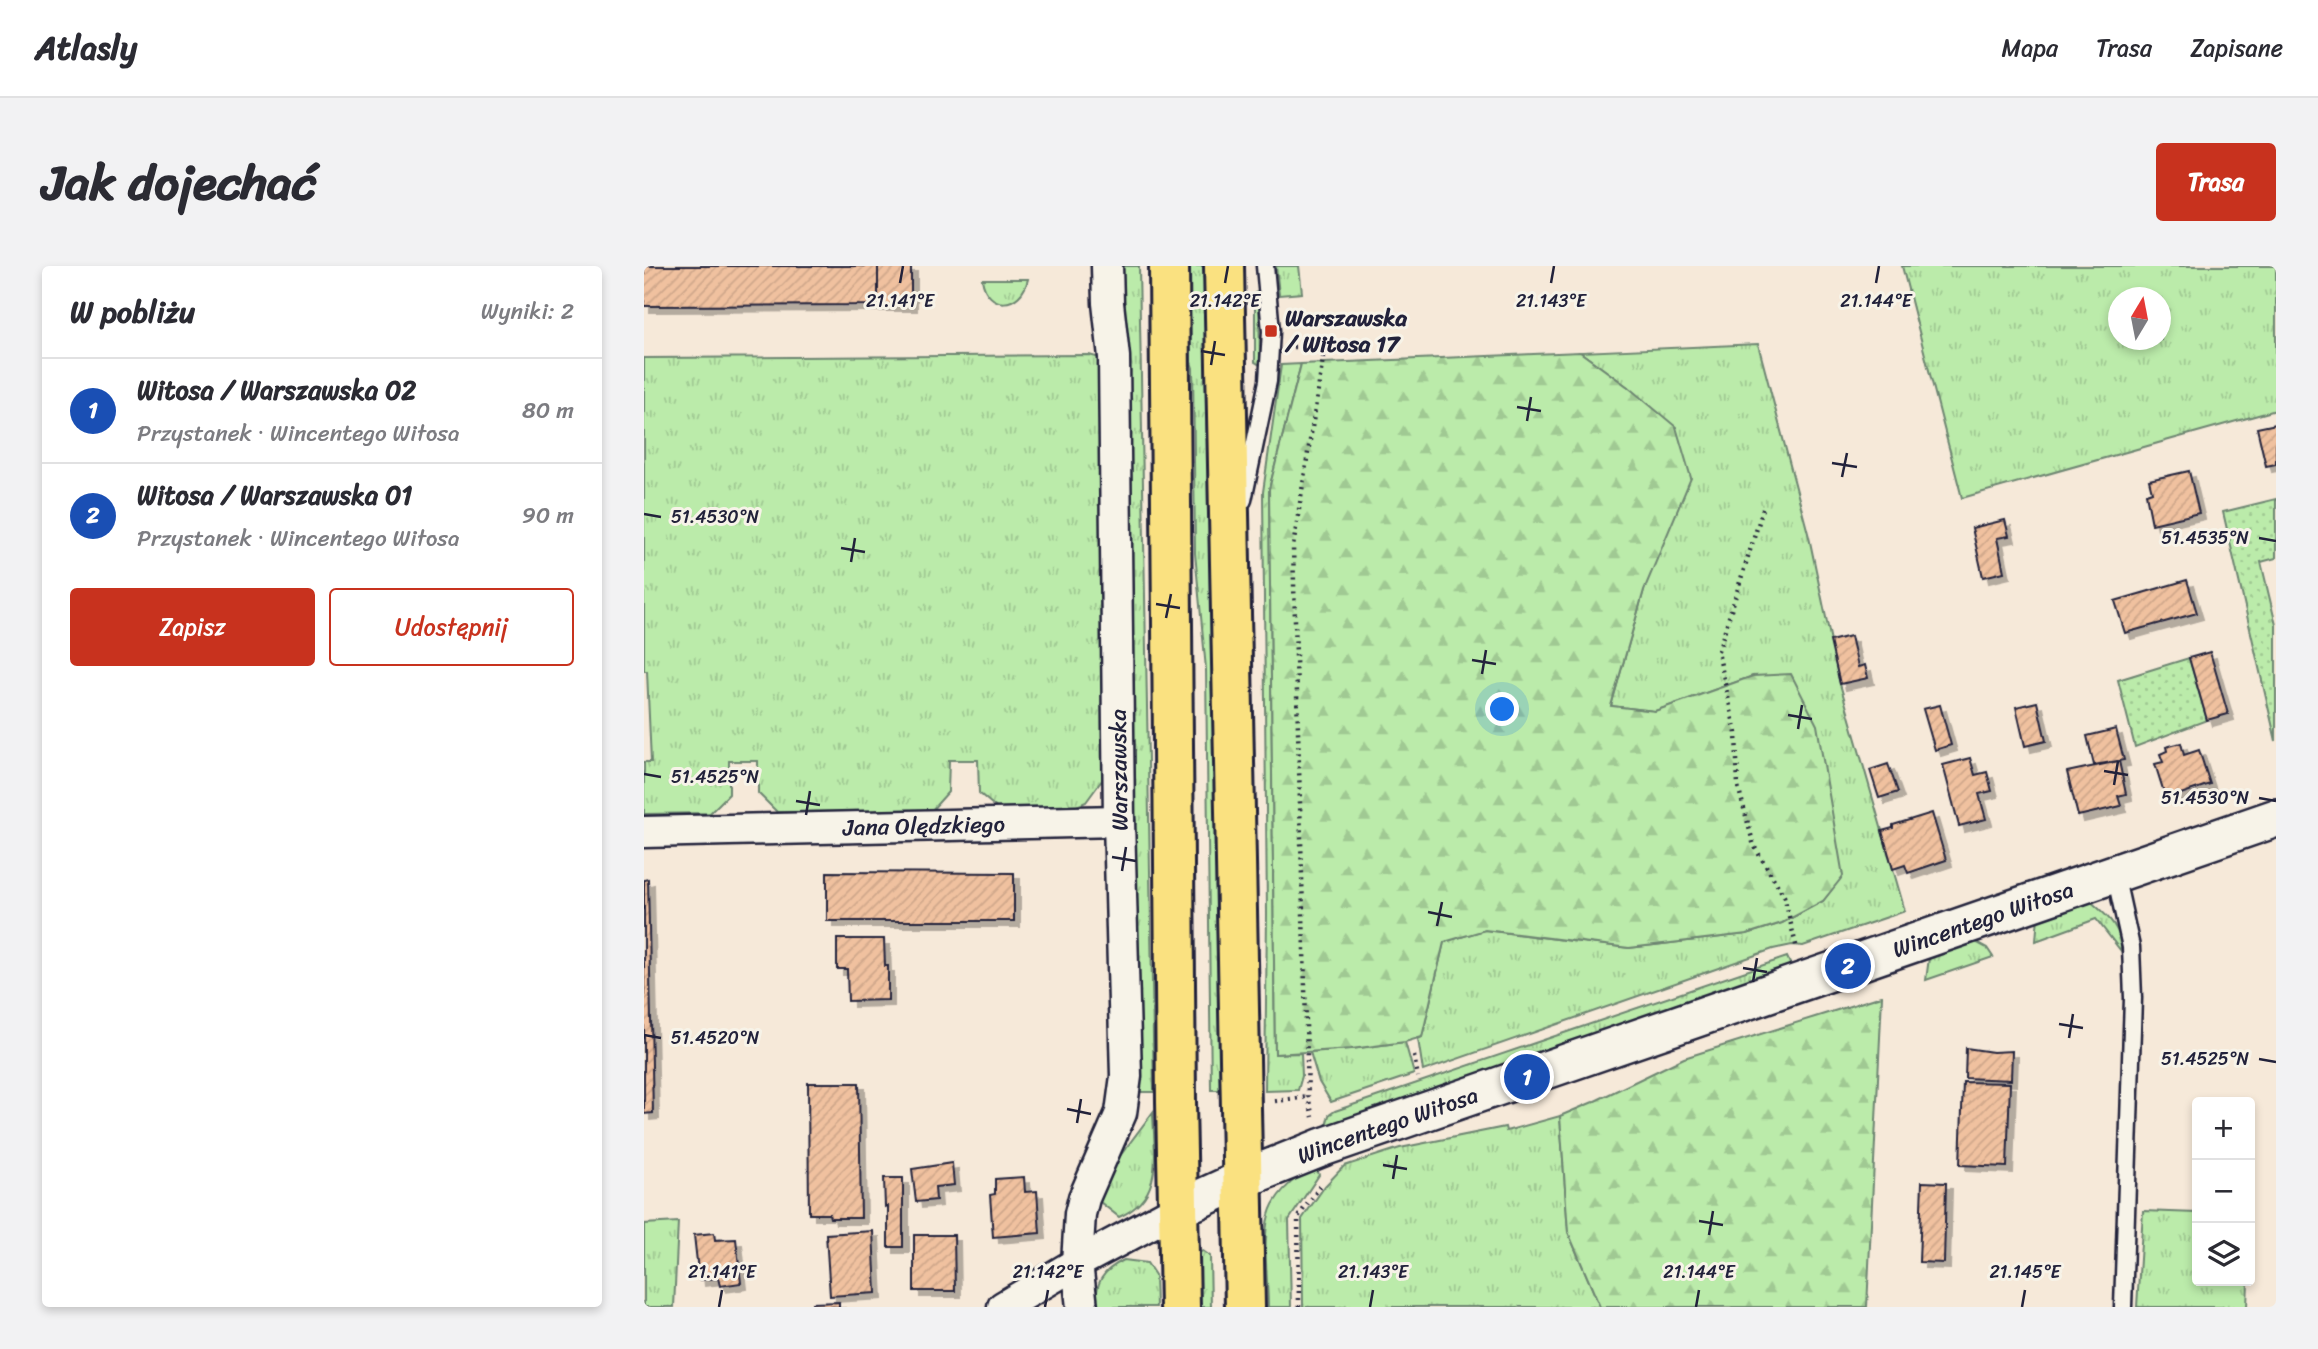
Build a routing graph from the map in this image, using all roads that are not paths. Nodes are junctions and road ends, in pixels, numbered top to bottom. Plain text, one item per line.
1 (1107, 266) edge
2 (1169, 266) edge
3 (1224, 266) edge
4 (1265, 266) edge
5 (1230, 561) junction
6 (2276, 818) edge
7 (1119, 821) junction
8 (644, 832) edge
9 (2115, 874) junction
10 (1243, 1179) junction
11 (1178, 1209) junction
12 (1077, 1263) junction
13 (1003, 1307) edge
14 (1082, 1307) edge
15 (1180, 1307) edge
16 (1245, 1307) edge
17 (2123, 1307) edge

1 - 7 street, Warszawska
2 - 11 main road
3 - 5 main road
4 - 5 lane
5 - 10 main road
6 - 9 street, Wincentego Witosa
7 - 8 street, Jana Olędzkiego
7 - 12 street, Warszawska
9 - 10 street, Wincentego Witosa
9 - 17 lane
10 - 11 street, Wincentego Witosa
10 - 16 main road
11 - 12 street
11 - 15 main road
12 - 13 street
12 - 14 street, Warszawska

